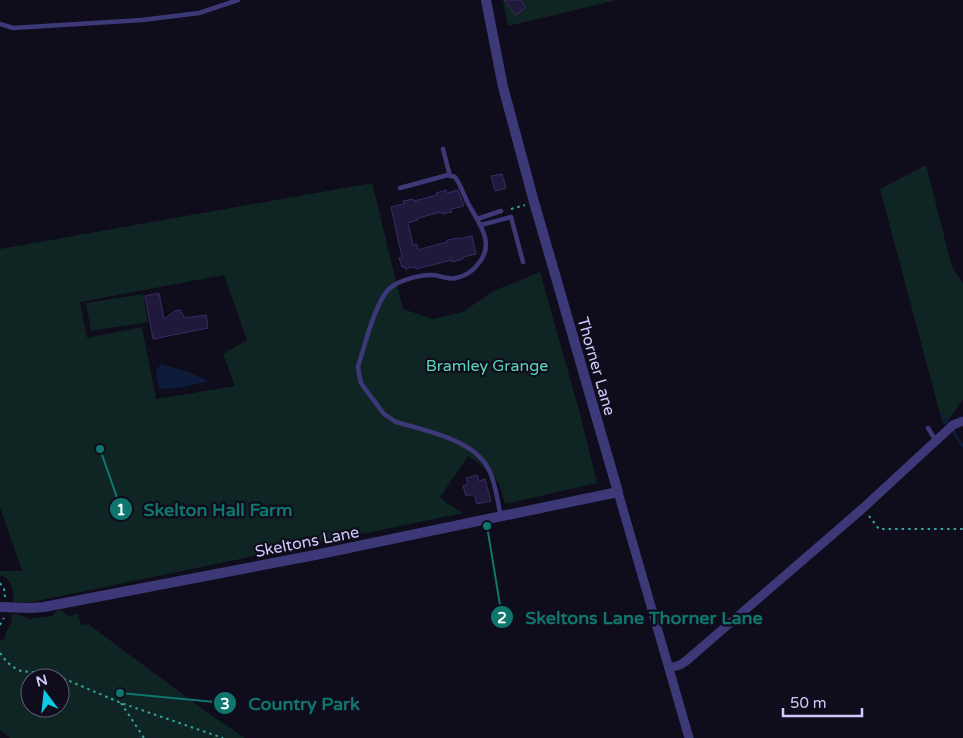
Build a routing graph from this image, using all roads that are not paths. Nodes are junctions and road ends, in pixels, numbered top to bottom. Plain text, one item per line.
1 (238, 0) edge
2 (486, 0) edge
3 (0, 24) edge
4 (443, 149) dead end
5 (450, 176) junction
6 (400, 188) dead end
7 (501, 211) road end
8 (477, 219) junction
9 (481, 225) junction
10 (523, 262) dead end
11 (957, 423) edge
12 (928, 428) dead end
13 (936, 441) junction
14 (618, 492) junction
15 (501, 516) junction
16 (4, 607) edge
17 (669, 668) junction
18 (689, 738) edge

1 - 3 lane
2 - 14 street, Thorner Lane
4 - 5 lane
5 - 6 lane
5 - 8 lane
7 - 8 lane
8 - 9 lane
9 - 10 lane
9 - 15 lane
11 - 13 street
12 - 13 lane
13 - 17 street
14 - 15 street, Skeltons Lane
14 - 17 street, Thorner Lane
15 - 16 street, Skeltons Lane
17 - 18 street, Thorner Lane

